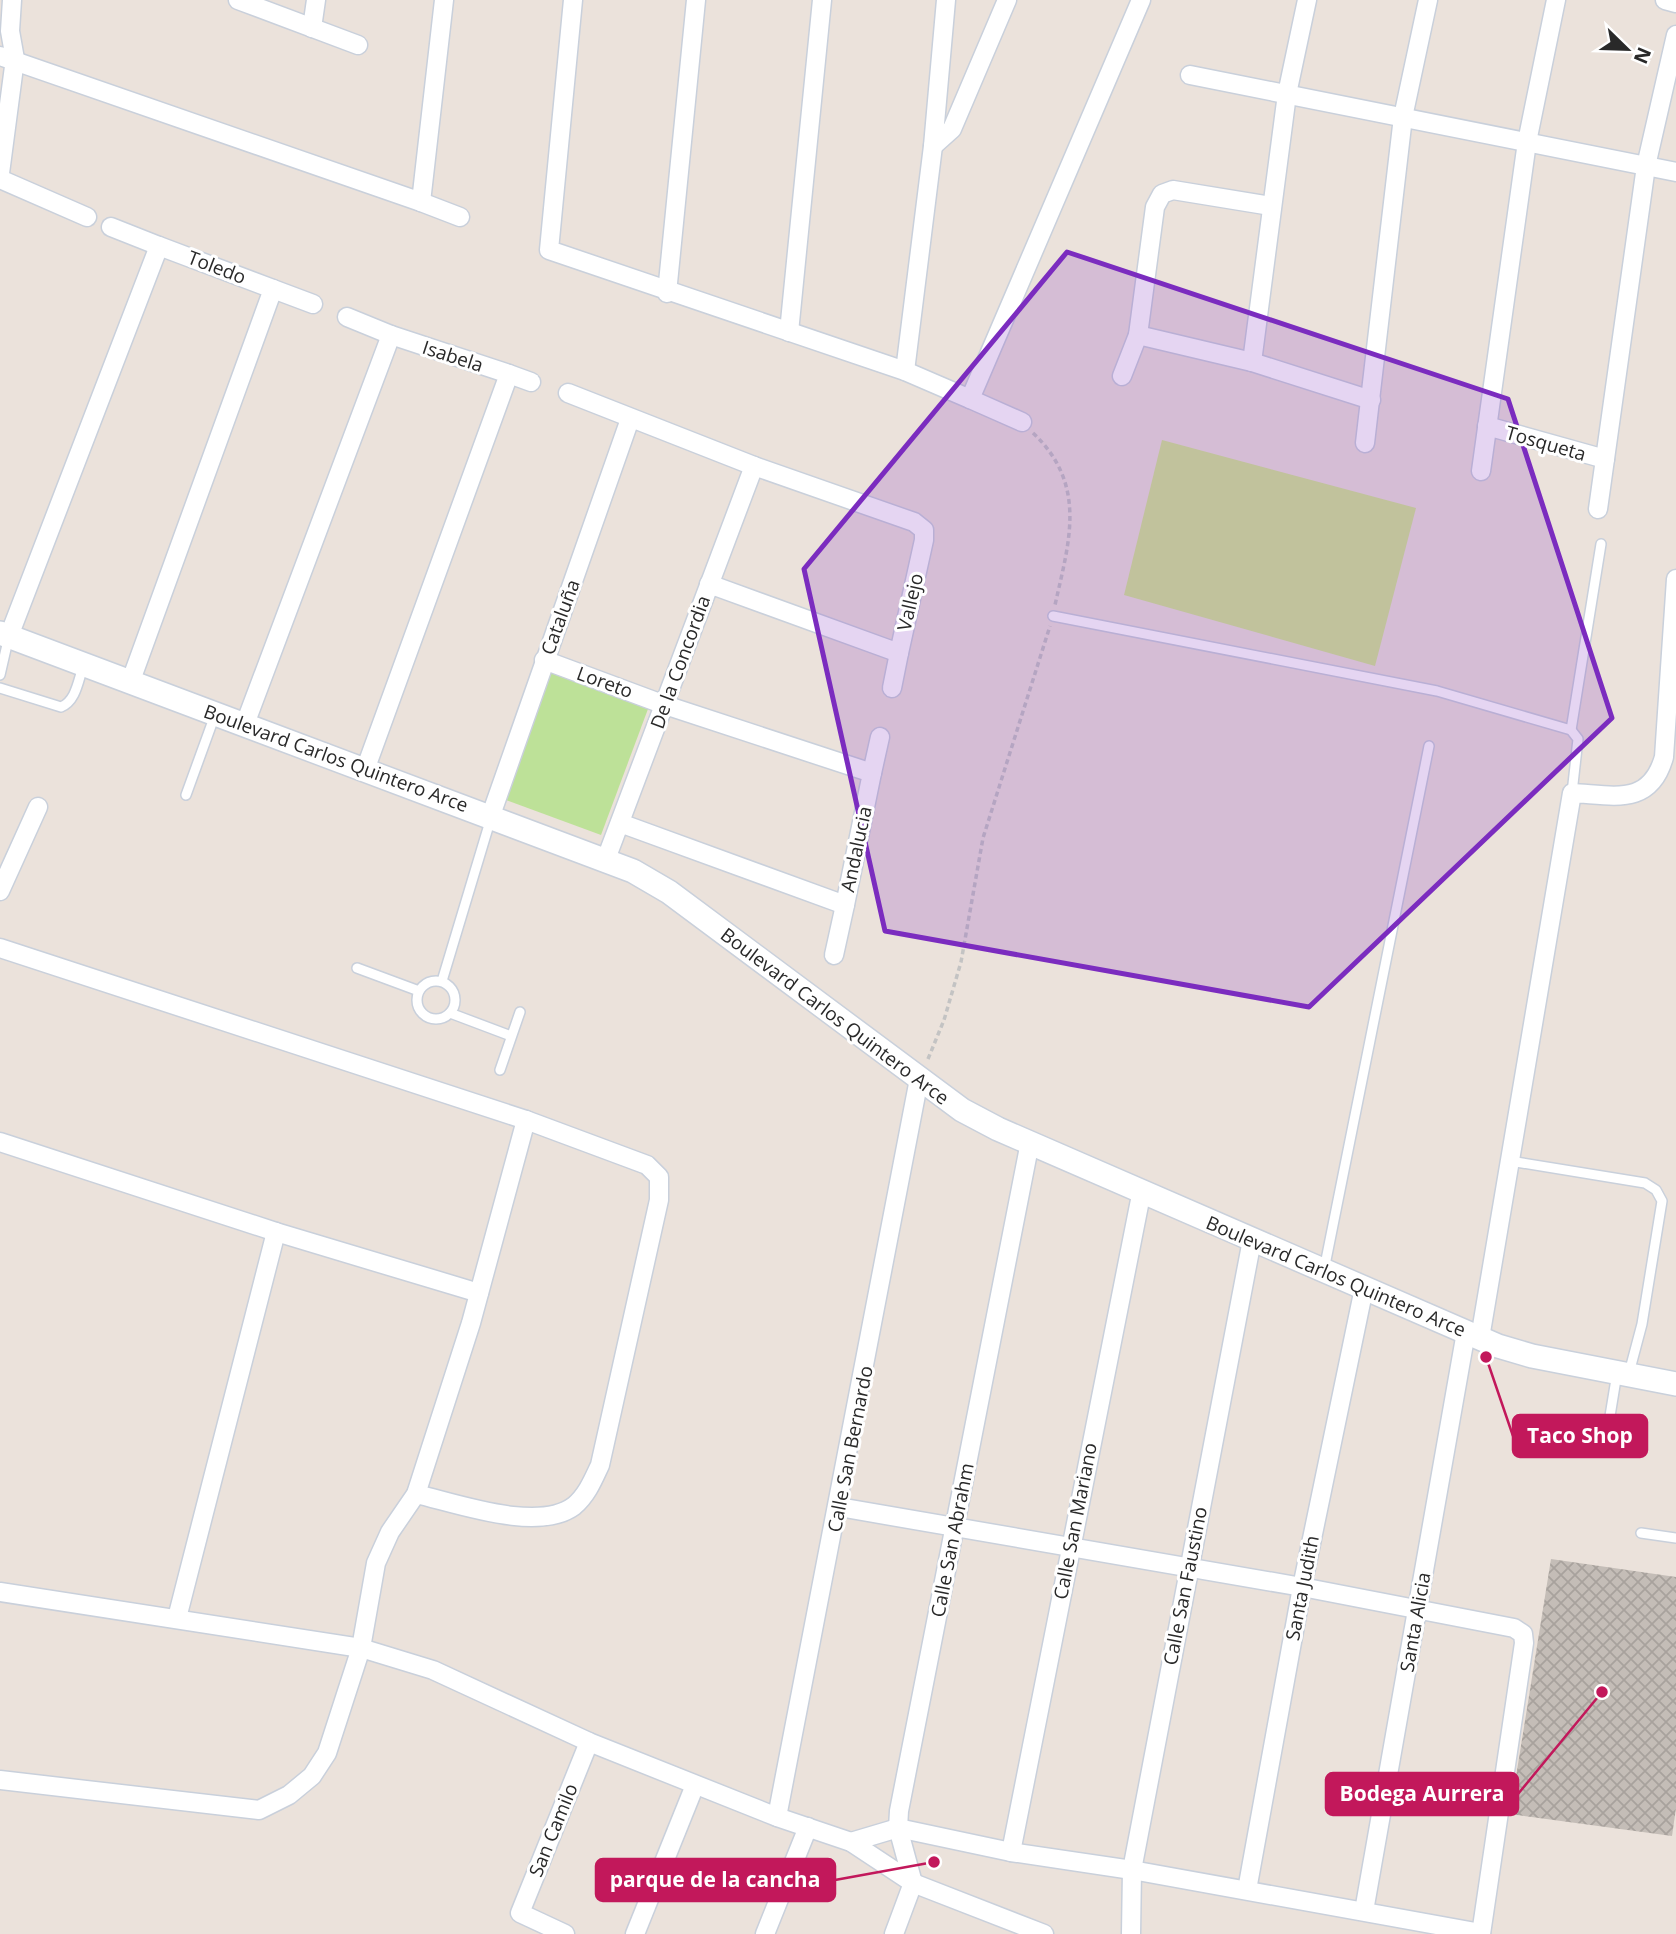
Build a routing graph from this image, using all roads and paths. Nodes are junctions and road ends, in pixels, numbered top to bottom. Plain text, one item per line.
1 (12, 0) edge
2 (238, 0) edge
3 (316, 0) edge
4 (444, 0) edge
5 (573, 0) edge
6 (696, 0) edge
7 (822, 0) edge
8 (946, 0) edge
9 (1007, 0) edge
10 (1140, 0) edge
11 (1307, 0) edge
12 (1428, 0) edge
13 (1556, 0) edge
14 (1665, 0) edge
15 (1676, 3) edge
16 (312, 28) junction
17 (1676, 35) edge
18 (358, 45) dead end
19 (5, 54) edge
20 (1190, 75) dead end
21 (1287, 94) junction
22 (1403, 117) junction
23 (1527, 142) junction
24 (933, 146) junction
25 (1646, 166) junction
26 (1676, 172) edge
27 (0, 173) edge
28 (0, 179) edge
29 (421, 202) junction
30 (1271, 206) junction
31 (87, 216) dead end
32 (460, 217) dead end
33 (111, 227) dead end
34 (159, 246) junction
35 (273, 289) junction
36 (667, 293) junction
37 (313, 304) dead end
38 (347, 317) dead end
39 (789, 332) junction
40 (391, 335) junction
41 (1138, 335) junction
42 (1252, 362) junction
43 (905, 371) junction
44 (509, 374) junction
45 (1122, 376) dead end
46 (531, 382) dead end
47 (568, 393) dead end
48 (970, 398) junction
49 (1371, 400) junction
50 (630, 419) junction
51 (1021, 422) joint
52 (1487, 426) junction
53 (1365, 443) dead end
54 (1605, 459) junction
55 (754, 466) junction
56 (1481, 471) dead end
57 (1598, 509) dead end
58 (1601, 544) dead end
59 (1676, 579) edge
60 (709, 584) junction
61 (1053, 616) junction
62 (5, 635) edge
63 (899, 653) junction
64 (544, 660) junction
65 (83, 665) junction
66 (0, 675) edge
67 (130, 683) junction
68 (0, 688) edge
69 (892, 688) dead end
70 (665, 705) junction
71 (215, 714) junction
72 (245, 724) junction
73 (1571, 730) junction
74 (880, 737) dead end
75 (1429, 746) dead end
76 (365, 770) junction
77 (872, 773) junction
78 (1572, 793) junction
79 (186, 795) dead end
80 (38, 807) dead end
81 (491, 815) junction
82 (620, 824) junction
83 (606, 859) junction
84 (0, 891) edge
85 (845, 905) junction
86 (0, 948) edge
87 (834, 955) dead end
88 (357, 968) dead end
89 (442, 981) junction
90 (419, 991) junction
91 (520, 1012) dead end
92 (450, 1013) junction
93 (511, 1036) junction
94 (500, 1070) dead end
95 (919, 1079) junction
96 (526, 1120) junction
97 (0, 1142) edge
98 (1030, 1142) junction
99 (1510, 1161) junction
100 (1142, 1190) junction
101 (276, 1232) junction
102 (1252, 1240) junction
103 (1323, 1272) junction
104 (1364, 1288) junction
105 (479, 1293) junction
106 (1473, 1335) junction
107 (1623, 1374) junction
108 (1676, 1384) edge
109 (1610, 1416) dead end
110 (416, 1494) junction
111 (839, 1507) junction
112 (954, 1527) junction
113 (1640, 1533) dead end
114 (1676, 1538) edge
115 (1070, 1547) junction
116 (1188, 1567) junction
117 (1302, 1587) junction
118 (0, 1591) edge
119 (1417, 1609) junction
120 (177, 1618) junction
121 (361, 1648) junction
122 (589, 1742) junction
123 (0, 1780) edge
124 (695, 1785) junction
125 (777, 1817) junction
126 (808, 1827) junction
127 (898, 1828) junction
128 (851, 1842) junction
129 (1011, 1852) junction
130 (1132, 1870) junction
131 (913, 1883) junction
132 (1247, 1889) junction
133 (1364, 1911) junction
134 (1024, 1930) edge
135 (565, 1934) edge
136 (635, 1934) edge
137 (765, 1934) edge
138 (894, 1934) edge
139 (1044, 1934) edge
140 (1131, 1934) edge
141 (1481, 1934) edge

1 - 19 street
2 - 16 street
3 - 16 street
4 - 29 street
5 - 36 street
6 - 36 street
7 - 39 street
8 - 24 street
9 - 24 street
10 - 48 street
11 - 21 street
12 - 22 street
13 - 23 street
14 - 15 street
16 - 18 street
17 - 25 street
19 - 27 street
19 - 29 street
20 - 21 street
21 - 22 street
21 - 30 street
22 - 23 street
22 - 49 street
23 - 25 street
23 - 52 street
24 - 43 street
25 - 26 street
25 - 54 street
28 - 31 street
29 - 32 street
30 - 41 street
30 - 42 street
33 - 34 street, Toledo
34 - 35 street, Toledo
34 - 62 street
35 - 37 street, Toledo
35 - 67 street
36 - 39 street
38 - 40 street, Isabela
39 - 43 street
40 - 44 street, Isabela
40 - 72 street
41 - 42 street
41 - 45 street
42 - 49 street
43 - 48 street
44 - 46 street
44 - 76 street, Isabela
47 - 50 street
48 - 51 street
49 - 53 street
50 - 55 street
50 - 64 street, Cataluña
51 - 61 path
52 - 54 street, Tosqueta
52 - 56 street
54 - 57 street
55 - 60 street, De la Concordia
55 - 63 street, Vallejo
58 - 73 lane
59 - 78 street
60 - 63 street, Vallejo
60 - 70 street, De la Concordia
61 - 73 lane
61 - 95 path
62 - 65 street, Boulevard Carlos Quintero Arce
62 - 66 lane
63 - 69 street
64 - 70 street, Loreto
64 - 81 street, Cataluña
65 - 67 street, Boulevard Carlos Quintero Arce
65 - 68 lane
67 - 71 street, Boulevard Carlos Quintero Arce
70 - 77 street
70 - 82 street, De la Concordia
71 - 72 street, Boulevard Carlos Quintero Arce
71 - 79 lane
72 - 76 street, Boulevard Carlos Quintero Arce
73 - 78 lane
74 - 77 street, Andalucia
75 - 103 lane
76 - 81 street, Boulevard Carlos Quintero Arce
77 - 85 street, Andalucia
78 - 99 street, Santa Alicia
80 - 84 street
81 - 83 street, Boulevard Carlos Quintero Arce
81 - 89 lane
82 - 83 street, De la Concordia
82 - 85 street, Andalucia
83 - 95 street, Boulevard Carlos Quintero Arce
85 - 87 street
86 - 96 street
88 - 90 lane
89 - 90 lane
89 - 92 lane
90 - 92 lane
91 - 93 lane
92 - 93 lane
93 - 94 lane
95 - 98 street, Boulevard Carlos Quintero Arce
95 - 111 street, Calle San Bernardo
96 - 105 street
96 - 110 street
97 - 101 street
98 - 100 street, Boulevard Carlos Quintero Arce
98 - 112 street, Calle San Abrahm
99 - 106 street, Santa Alicia
99 - 107 lane
100 - 102 street, Boulevard Carlos Quintero Arce
100 - 115 street, Calle San Mariano
101 - 105 street
101 - 120 street
102 - 103 street, Boulevard Carlos Quintero Arce
102 - 116 street, Calle San Faustino
103 - 104 street, Boulevard Carlos Quintero Arce
104 - 106 street, Boulevard Carlos Quintero Arce
104 - 117 street, Santa Judith
105 - 110 street
106 - 107 street, Boulevard Carlos Quintero Arce
106 - 119 street, Santa Alicia
107 - 108 street, Boulevard Carlos Quintero Arce
107 - 109 lane
110 - 121 street
111 - 112 street
111 - 125 street, Calle San Bernardo
112 - 115 street
112 - 127 street, Calle San Abrahm
113 - 114 lane
115 - 116 street
115 - 129 street, Calle San Mariano
116 - 117 street
116 - 130 street, Calle San Faustino
117 - 119 street
117 - 132 street, Santa Judith
118 - 120 street
119 - 133 street, Santa Alicia
119 - 141 street
120 - 121 street
121 - 122 street
121 - 123 street
122 - 124 street
122 - 135 street, San Camilo
124 - 125 street
124 - 136 street
125 - 126 street
126 - 128 street
126 - 137 street
127 - 128 street
127 - 129 street
127 - 131 street, Calle San Abrahm
128 - 131 street
129 - 130 street
130 - 132 street
130 - 140 street, Calle San Faustino
131 - 134 street
131 - 138 street
132 - 133 street
133 - 141 street
134 - 139 street

